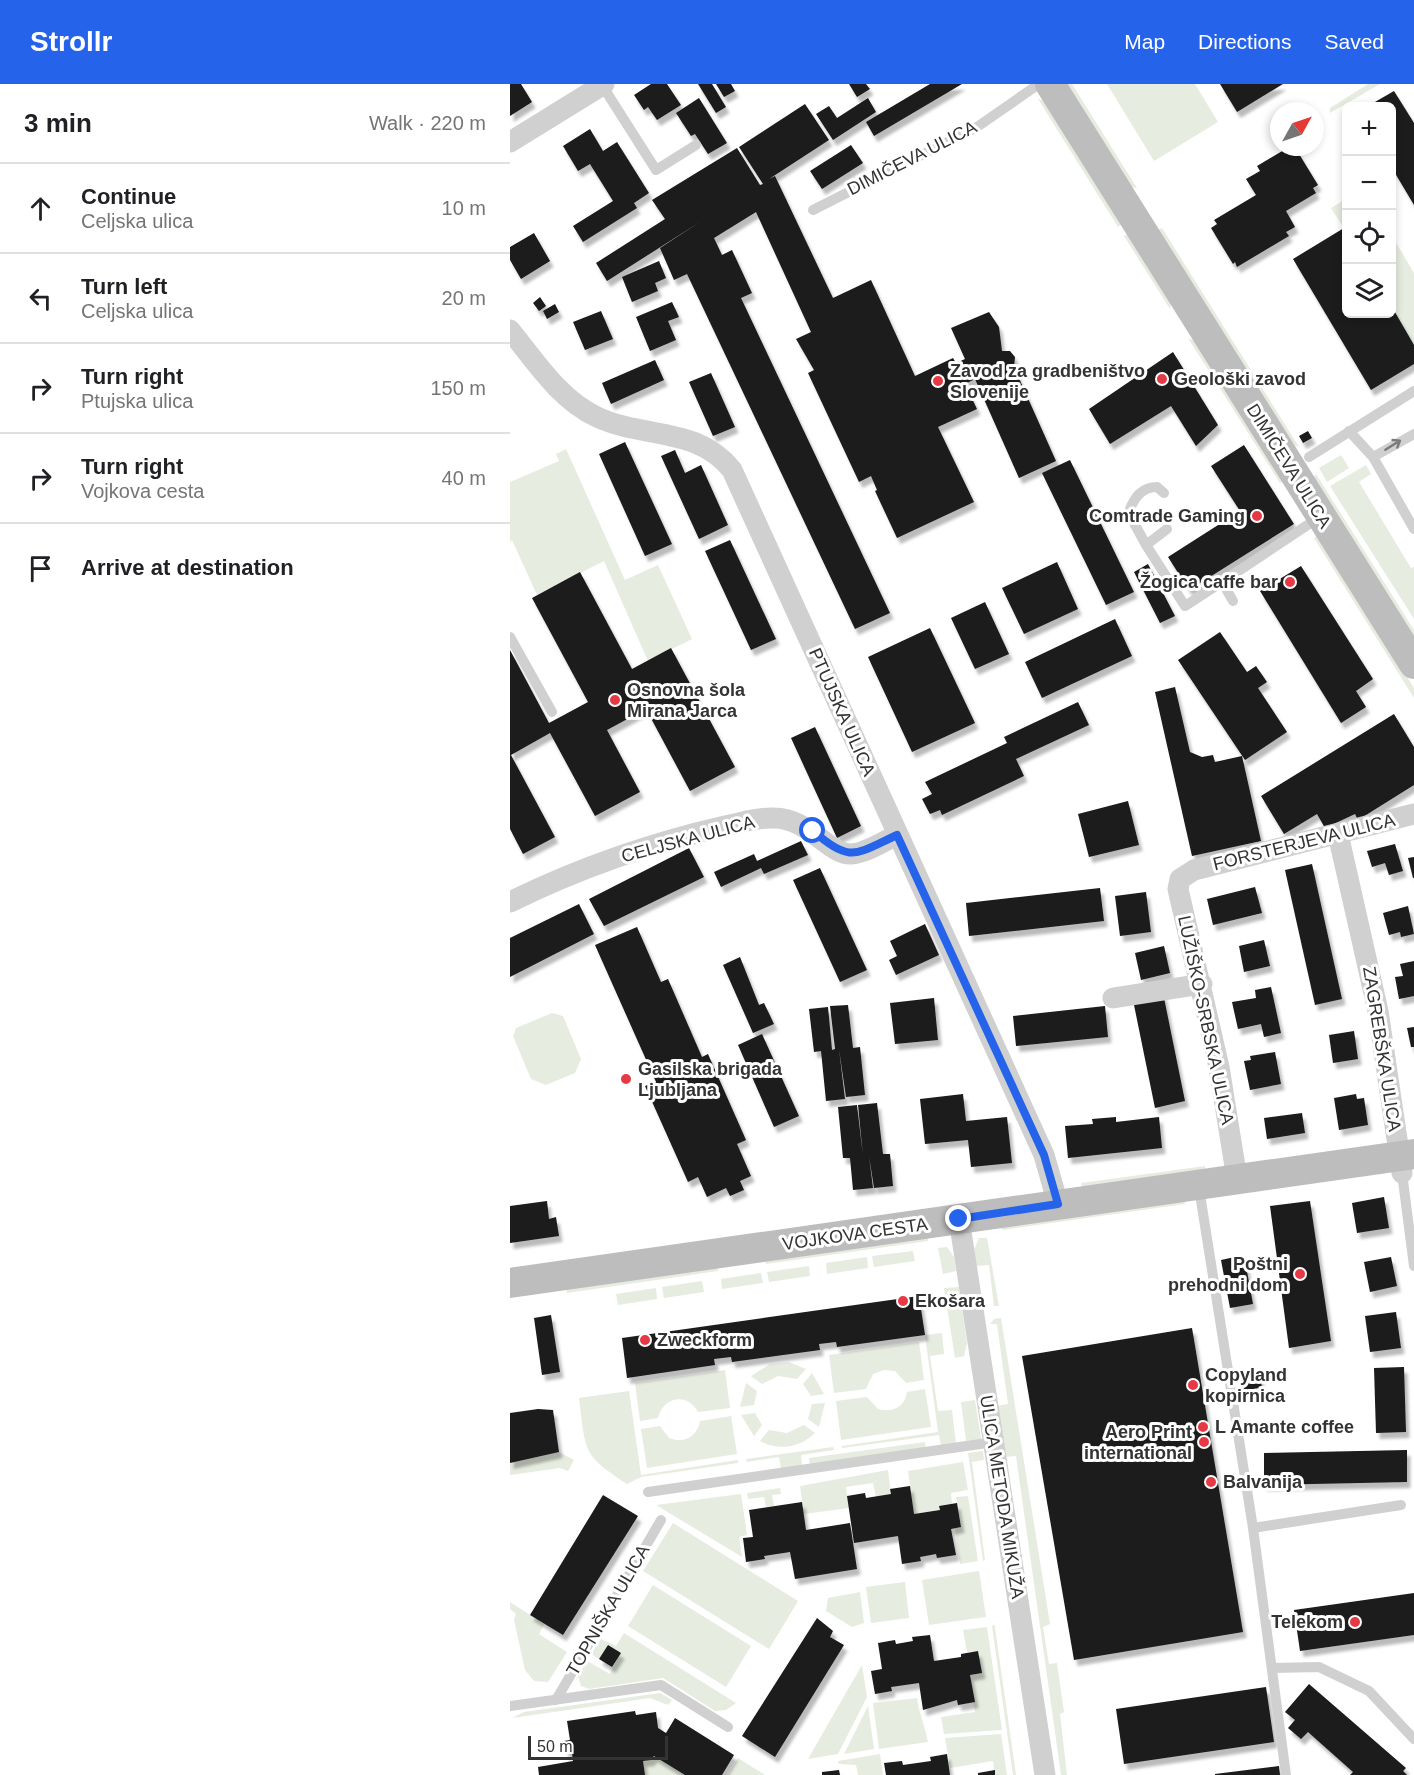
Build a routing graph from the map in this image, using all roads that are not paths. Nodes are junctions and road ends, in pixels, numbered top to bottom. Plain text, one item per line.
1 (1039, 84) edge
2 (1050, 84) edge
3 (603, 85) edge
4 (510, 142) edge
5 (696, 145) dead end
6 (813, 210) dead end
7 (510, 330) edge
8 (1414, 391) edge
9 (1348, 431) junction
10 (1414, 434) edge
11 (1309, 457) dead end
12 (1372, 457) junction
13 (1164, 493) dead end
14 (1321, 516) junction
15 (1167, 529) dead end
16 (1414, 529) edge
17 (1146, 545) junction
18 (1222, 582) junction
19 (1233, 601) dead end
20 (510, 637) edge
21 (1414, 664) edge
22 (552, 712) dead end
23 (1414, 814) edge
24 (1338, 834) junction
25 (897, 835) junction
26 (1194, 870) joint
27 (510, 902) edge
28 (1202, 984) junction
29 (1113, 998) dead end
30 (1405, 1161) edge
31 (1237, 1179) junction
32 (1199, 1185) junction
33 (1058, 1204) junction
34 (959, 1219) junction
35 (1414, 1266) edge
36 (510, 1283) edge
37 (994, 1442) junction
38 (648, 1492) dead end
39 (1401, 1505) dead end
40 (661, 1520) dead end
41 (1253, 1528) junction
42 (1272, 1668) junction
43 (556, 1700) junction
44 (510, 1706) edge
45 (728, 1727) dead end
46 (1414, 1739) edge
47 (1045, 1775) edge
48 (1286, 1775) edge

1 - 6 lane, DIMIČEVA ULICA
2 - 14 street, DIMIČEVA ULICA
3 - 4 street
3 - 5 lane
7 - 25 street, PTUJSKA ULICA
8 - 9 lane
9 - 11 lane
9 - 12 lane
12 -> 10 lane
12 - 16 lane
13 - 17 lane
14 - 18 lane
14 - 21 street, DIMIČEVA ULICA
15 - 17 lane
17 - 18 lane
18 - 19 lane
20 - 22 lane
23 - 24 street, FORSTERJEVA ULICA
24 - 26 street, FORSTERJEVA ULICA
24 - 30 street, ZAGREBŠKA ULICA
25 - 27 street, CELJSKA ULICA
25 - 33 street, PTUJSKA ULICA
26 - 28 street, LUŽIŠKO-SRBSKA ULICA
28 - 29 street
28 - 31 street, LUŽIŠKO-SRBSKA ULICA
30 - 31 street, VOJKOVA CESTA
30 - 35 lane, ZAGREBŠKA ULICA
31 - 32 street, VOJKOVA CESTA
32 - 33 street, VOJKOVA CESTA
32 - 41 lane
33 - 34 street, VOJKOVA CESTA
34 - 36 street, VOJKOVA CESTA
34 - 37 street, ULICA METODA MIKUŽA
37 - 38 lane
37 - 47 street, ULICA METODA MIKUŽA
39 - 41 lane
40 - 43 lane, TOPNIŠKA ULICA
41 - 42 lane
42 - 46 lane
42 - 48 lane
43 - 44 lane, TOPNIŠKA ULICA
43 - 45 lane, TOPNIŠKA ULICA

